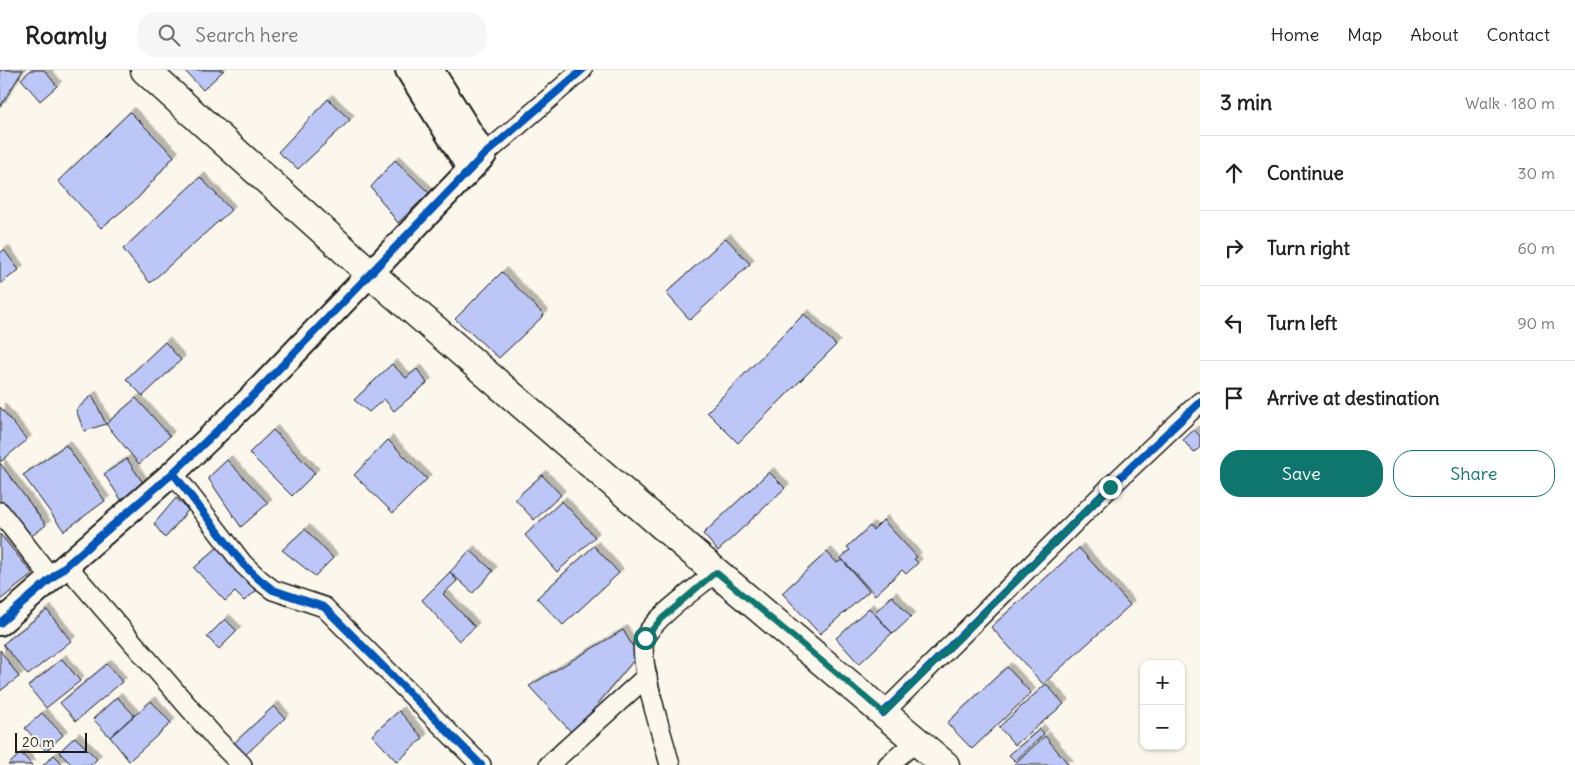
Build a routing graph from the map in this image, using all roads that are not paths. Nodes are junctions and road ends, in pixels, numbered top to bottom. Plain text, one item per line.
1 (145, 70) edge
2 (408, 70) edge
3 (430, 70) edge
4 (582, 70) edge
5 (477, 162) junction
6 (370, 274) junction
7 (1200, 402) edge
8 (173, 473) junction
9 (0, 512) edge
10 (59, 572) junction
11 (716, 572) junction
12 (0, 623) edge
13 (647, 676) junction
14 (884, 713) junction
15 (917, 741) junction
16 (242, 765) edge
17 (481, 765) edge
18 (549, 765) edge
19 (670, 765) edge
20 (888, 765) edge
21 (944, 765) edge

1 - 6 main road
2 - 5 street
3 - 5 street
4 - 5 street
5 - 6 street
6 - 8 street
6 - 11 main road
7 - 14 street
8 - 10 street
8 - 17 street
9 - 10 street
10 - 12 street
10 - 16 street
11 - 13 street
11 - 14 main road
13 - 18 street
13 - 19 street
14 - 15 main road
15 - 20 street
15 - 21 main road

